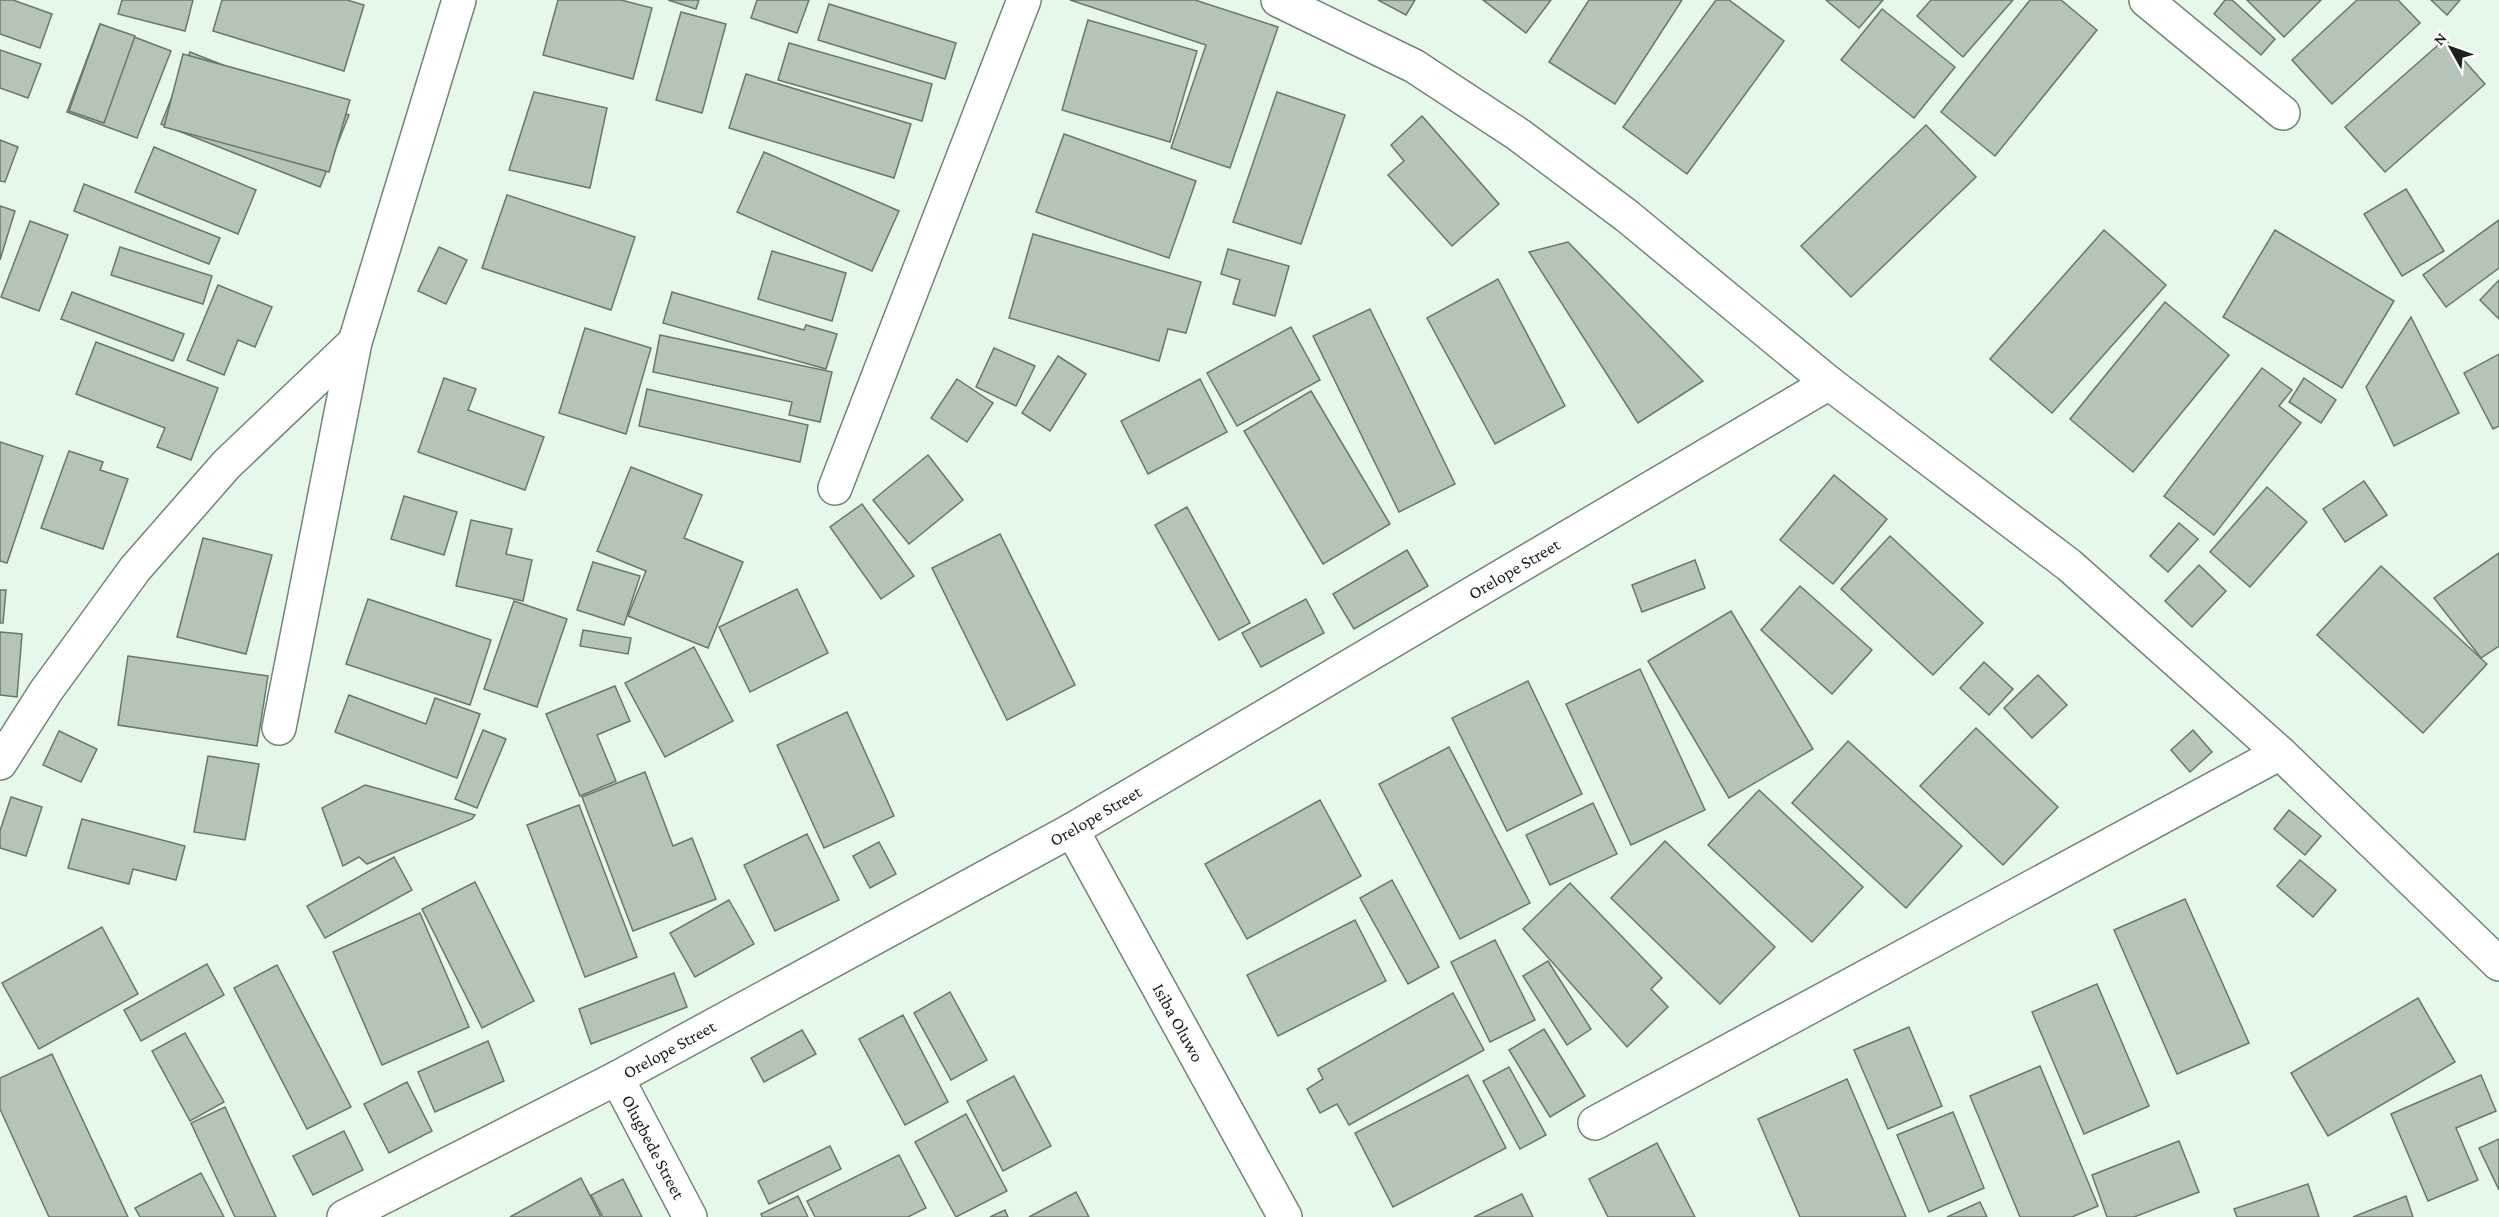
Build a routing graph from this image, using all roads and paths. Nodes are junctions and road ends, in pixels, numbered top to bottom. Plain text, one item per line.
1 (459, 0) edge
2 (1024, 0) edge
3 (1278, 0) edge
4 (2146, 0) edge
5 (2283, 113) dead end
6 (355, 342) junction
7 (1829, 383) junction
8 (835, 488) dead end
9 (279, 728) dead end
10 (2280, 753) junction
11 (0, 763) edge
12 (1072, 830) junction
13 (2499, 964) edge
14 (617, 1078) junction
15 (1595, 1123) dead end
16 (344, 1217) edge
17 (690, 1217) edge
18 (1285, 1217) edge

1 - 6 street
2 - 8 street
3 - 7 street
4 - 5 street
6 - 9 street
6 - 11 street
7 - 10 street
7 - 12 street, Orelope Street
10 - 13 street
10 - 15 street
12 - 14 street, Orelope Street
12 - 18 street, Isiba Oluwo
14 - 16 street, Orelope Street
14 - 17 street, Olugbede Street

